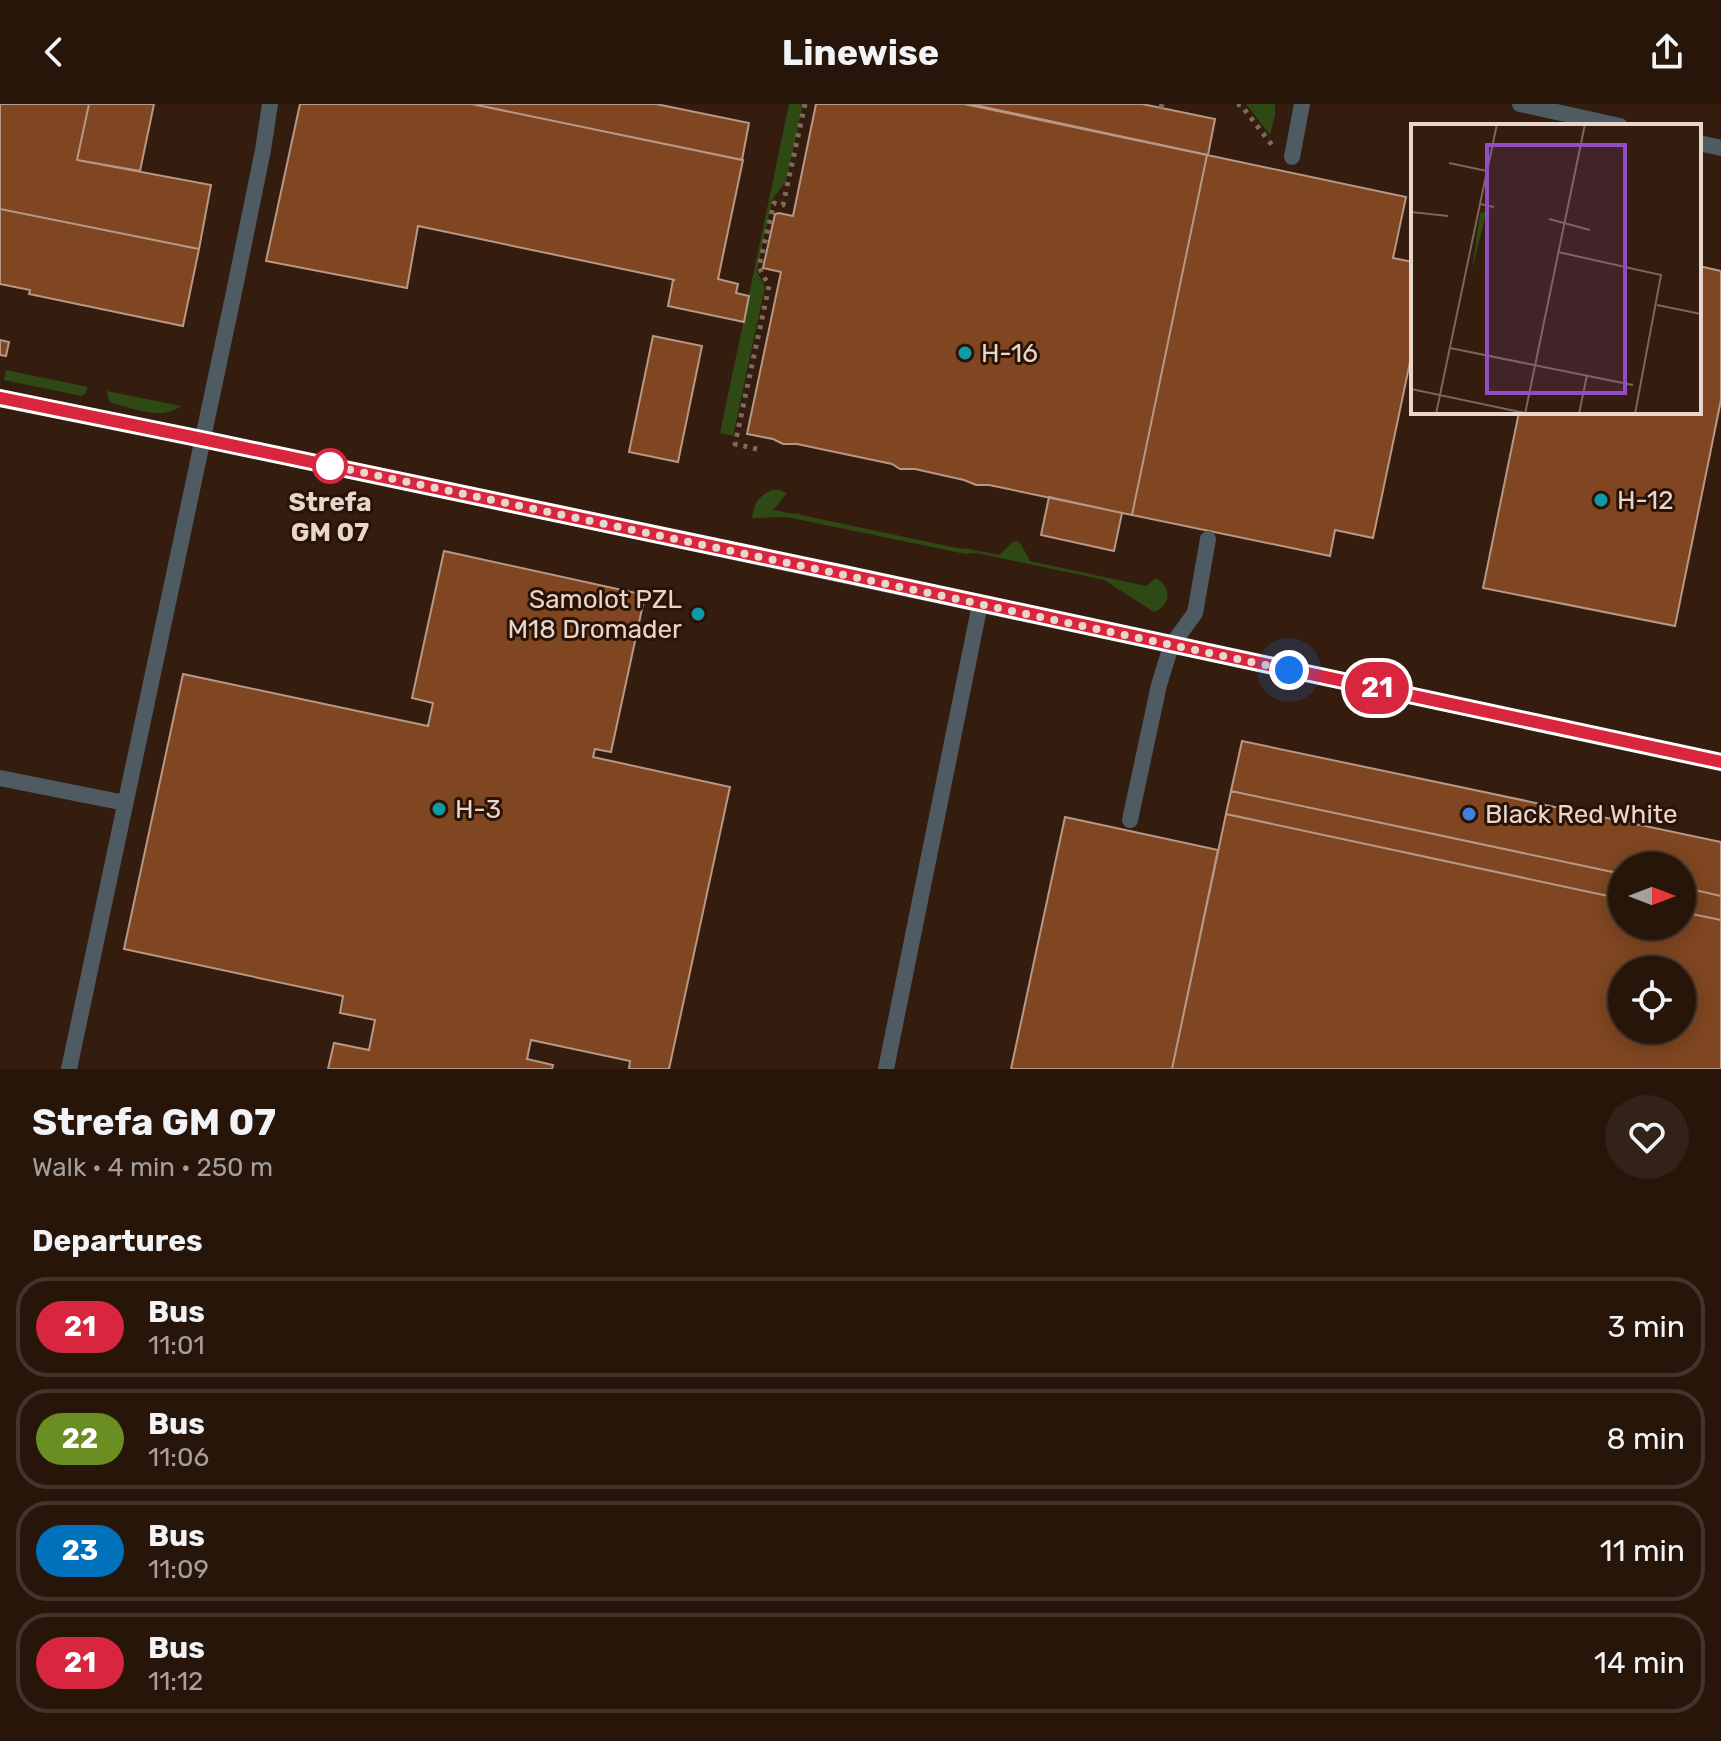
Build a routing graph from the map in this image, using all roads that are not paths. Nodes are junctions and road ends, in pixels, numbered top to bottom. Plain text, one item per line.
1 (270, 104) edge
2 (1302, 104) edge
3 (1520, 104) edge
4 (1538, 106) edge
5 (1612, 124) edge
6 (1701, 143) edge
7 (1721, 148) edge
8 (1292, 157) dead end
9 (0, 398) edge
10 (202, 439) junction
11 (1208, 539) dead end
12 (980, 604) junction
13 (1171, 646) junction
14 (1721, 762) edge
15 (0, 778) edge
16 (125, 803) junction
17 (1130, 820) dead end
18 (69, 1069) edge
19 (886, 1069) edge

1 - 10 lane
2 - 8 lane
3 - 4 lane
4 - 5 lane
6 - 7 lane
9 - 10 lane
10 - 12 lane
10 - 16 lane
11 - 13 lane
12 - 13 lane
12 - 19 lane
13 - 14 lane
13 - 17 lane
15 - 16 lane
16 - 18 lane

